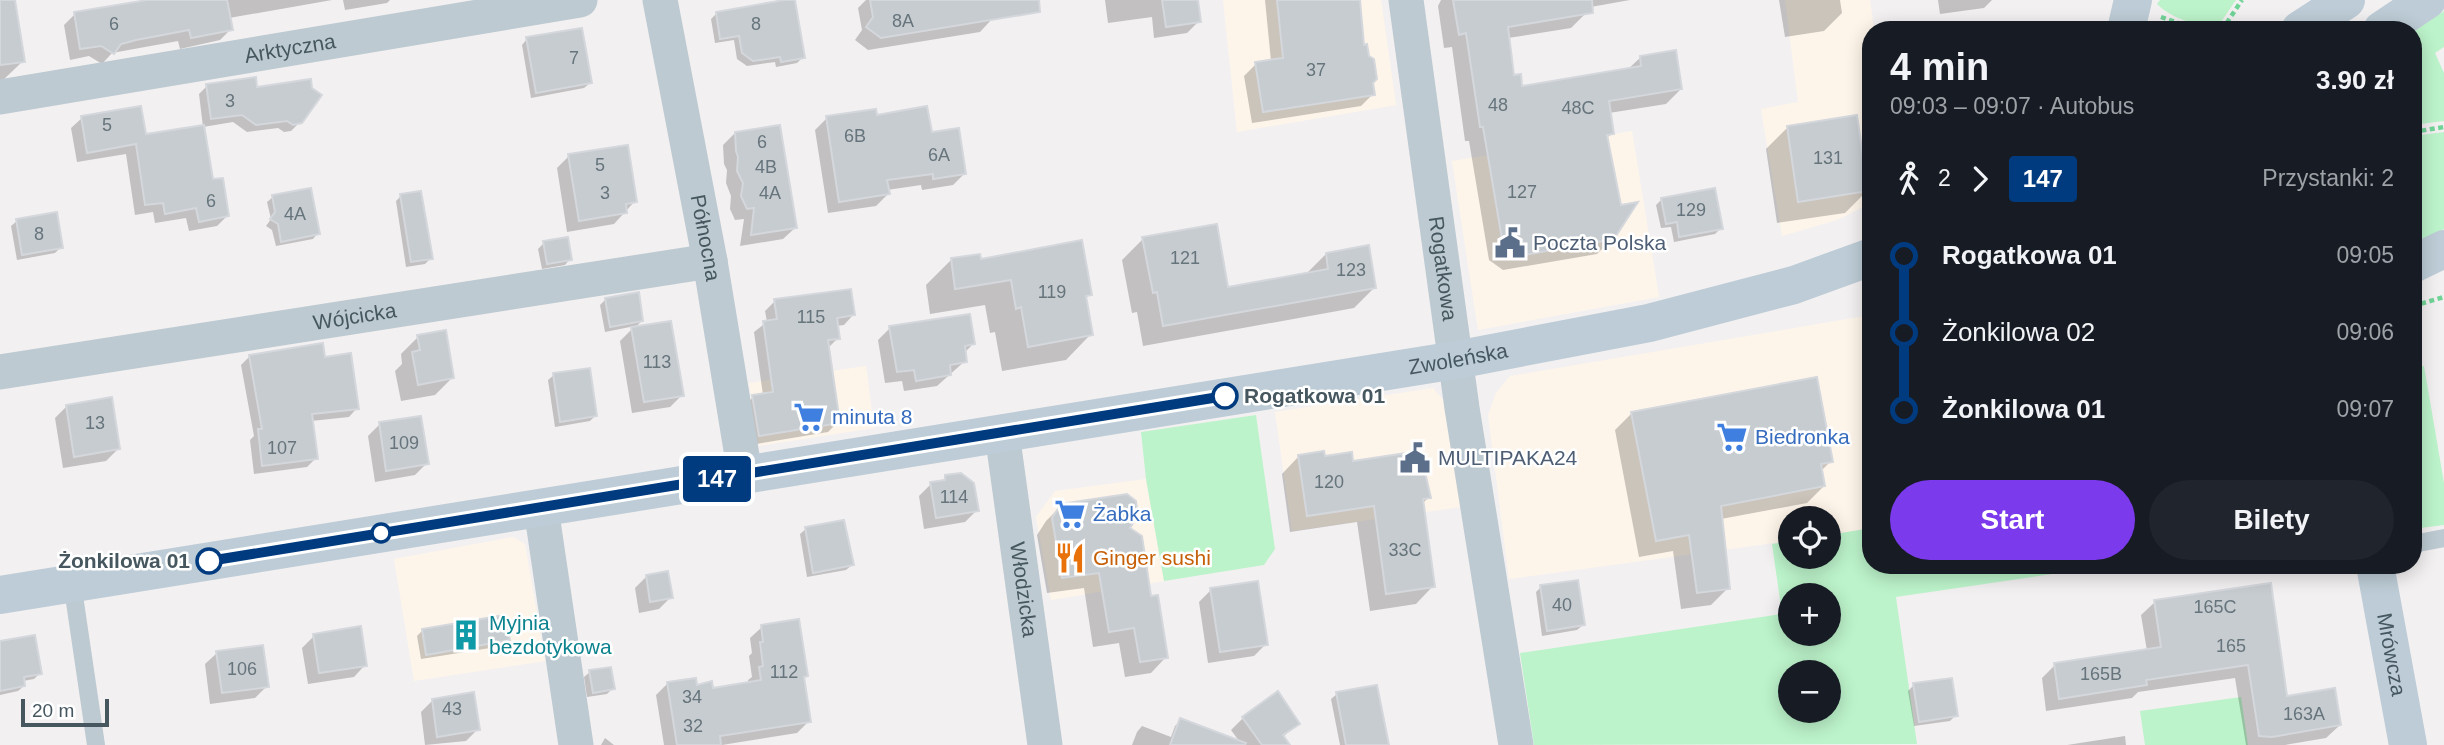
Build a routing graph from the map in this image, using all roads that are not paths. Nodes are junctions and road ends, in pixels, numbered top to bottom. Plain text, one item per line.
1 (580, 0) edge
2 (660, 0) edge
3 (1406, 0) edge
4 (2346, 0) edge
5 (2427, 0) edge
6 (2314, 21) edge
7 (2396, 21) edge
8 (0, 97) edge
9 (2444, 249) edge
10 (1862, 260) edge
11 (2422, 260) edge
12 (710, 261) junction
13 (2444, 274) edge
14 (2422, 280) edge
15 (1456, 360) junction
16 (0, 372) edge
17 (1002, 433) junction
18 (745, 474) junction
19 (541, 508) junction
20 (2444, 538) edge
21 (2422, 542) edge
22 (2377, 574) edge
23 (72, 582) junction
24 (0, 594) edge
25 (96, 745) edge
26 (576, 745) edge
27 (1045, 745) edge
28 (1517, 745) edge
29 (2408, 745) edge

1 - 8 street, Arktyczna
2 - 12 street, Północna
3 - 15 street, Rogatkowa
4 - 6 street
5 - 7 street
9 - 11 street
10 - 15 street, Zwoleńska
12 - 16 street, Wójcicka
12 - 18 street, Północna
13 - 14 street
15 - 17 street, Zwoleńska
15 - 28 street, Rogatkowa
17 - 18 street, Zwoleńska
17 - 27 street, Włodzicka
18 - 19 street, Zwoleńska
19 - 23 street, Zwoleńska
19 - 26 street
20 - 21 lane
22 - 29 street, Mrówcza
23 - 24 street, Zwoleńska
23 - 25 lane

